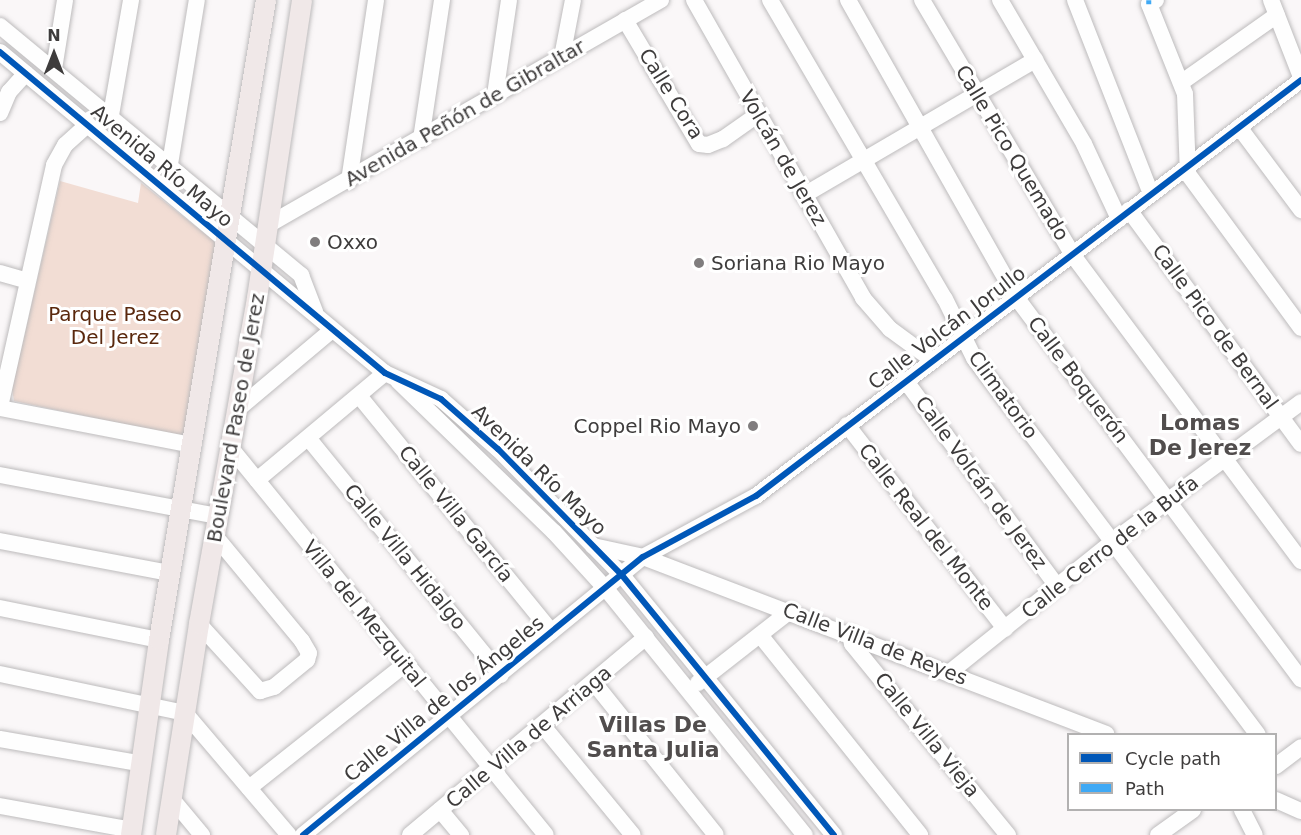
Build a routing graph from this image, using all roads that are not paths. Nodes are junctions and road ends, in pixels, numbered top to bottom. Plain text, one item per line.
1 (65, 0) edge
2 (131, 0) edge
3 (197, 0) edge
4 (266, 0) edge
5 (302, 0) edge
6 (376, 0) edge
7 (441, 0) edge
8 (508, 0) edge
9 (573, 0) edge
10 (661, 0) edge
11 (694, 0) edge
12 (770, 0) edge
13 (848, 0) edge
14 (922, 0) edge
15 (1000, 0) edge
16 (1075, 0) edge
17 (1153, 2) edge
18 (1273, 5) edge
19 (634, 11) edge
20 (0, 26) edge
21 (0, 52) edge
22 (562, 57) junction
23 (1035, 60) junction
24 (54, 69) junction
25 (26, 73) junction
26 (1182, 82) junction
27 (1299, 83) edge
28 (976, 94) junction
29 (495, 95) junction
30 (0, 113) edge
31 (111, 115) junction
32 (757, 115) junction
33 (87, 124) junction
34 (921, 127) junction
35 (1239, 127) junction
36 (421, 139) junction
37 (862, 161) junction
38 (170, 164) junction
39 (1186, 168) junction
40 (349, 181) junction
41 (1151, 194) junction
42 (804, 195) junction
43 (1301, 210) edge
44 (232, 214) junction
45 (1124, 214) junction
46 (267, 234) junction
47 (226, 242) junction
48 (1072, 254) junction
49 (260, 272) junction
50 (0, 273) edge
51 (25, 280) junction
52 (1016, 297) junction
53 (315, 312) junction
54 (1301, 328) edge
55 (332, 330) junction
56 (963, 337) junction
57 (931, 359) junction
58 (391, 377) junction
59 (905, 380) junction
60 (360, 397) junction
61 (1301, 402) edge
62 (0, 407) edge
63 (237, 410) junction
64 (1281, 417) junction
65 (847, 425) junction
66 (309, 439) junction
67 (1301, 444) edge
68 (192, 445) junction
69 (230, 447) junction
70 (1226, 458) junction
71 (0, 475) edge
72 (257, 480) junction
73 (1168, 502) junction
74 (182, 510) junction
75 (218, 516) junction
76 (216, 537) junction
77 (0, 542) edge
78 (1112, 542) junction
79 (593, 546) junction
80 (643, 557) junction
81 (1301, 561) edge
82 (170, 573) junction
83 (621, 574) junction
84 (1057, 586) junction
85 (605, 588) junction
86 (0, 608) edge
87 (790, 611) junction
88 (199, 624) junction
89 (1005, 628) junction
90 (552, 632) junction
91 (850, 634) junction
92 (760, 635) junction
93 (646, 638) junction
94 (159, 640) junction
95 (404, 665) junction
96 (950, 672) junction
97 (0, 674) edge
98 (501, 675) junction
99 (706, 678) junction
100 (1301, 679) edge
101 (595, 684) junction
102 (689, 689) junction
103 (152, 704) junction
104 (185, 713) junction
105 (448, 719) junction
106 (543, 726) junction
107 (1101, 733) edge
108 (1255, 733) edge
109 (0, 740) edge
110 (143, 764) junction
111 (491, 769) junction
112 (249, 788) junction
113 (172, 799) junction
114 (1277, 801) edge
115 (0, 806) edge
116 (440, 810) junction
117 (1193, 811) edge
118 (1243, 811) edge
119 (1301, 811) edge
120 (132, 832) edge
121 (1001, 833) edge
122 (1166, 833) edge
123 (166, 835) edge
124 (202, 835) edge
125 (289, 835) edge
126 (303, 835) edge
127 (410, 835) edge
128 (461, 835) edge
129 (546, 835) edge
130 (633, 835) edge
131 (716, 835) edge
132 (805, 835) edge
133 (834, 835) edge
134 (920, 835) edge
135 (1255, 835) edge

1 - 24 street
2 - 31 street
3 - 38 street
4 - 44 main road, Boulevard Paseo de Jerez
5 - 46 main road, Boulevard Paseo de Jerez
6 - 40 street
7 - 36 street
8 - 29 street
9 - 22 street
10 - 19 street, Avenida Peñón de Gibraltar
11 - 32 street, Volcán de Jerez
12 - 37 street, Climatorio
13 - 34 street, Calle Boquerón
14 - 28 street, Calle Pico Quemado
15 - 23 street, Calle Pico de Bernal
16 - 41 street
17 - 26 street
18 - 26 street
18 - 27 street
19 - 22 street, Avenida Peñón de Gibraltar
19 - 32 street, Calle Cora
20 - 24 street, Avenida Río Mayo
21 - 25 street, Avenida Río Mayo
22 - 29 street, Avenida Peñón de Gibraltar
23 - 28 street
23 - 45 street, Calle Pico de Bernal
24 - 31 street, Avenida Río Mayo
25 - 30 street
25 - 33 street, Avenida Río Mayo
26 - 39 street
27 - 35 street, Calle Volcán Jorullo
28 - 34 street
28 - 48 street, Calle Pico Quemado
29 - 36 street, Avenida Peñón de Gibraltar
31 - 38 street, Avenida Río Mayo
32 - 42 street, Volcán de Jerez
33 - 47 street, Avenida Río Mayo
33 - 51 street
34 - 37 street
34 - 52 street, Calle Boquerón
35 - 39 street, Calle Volcán Jorullo
35 - 43 street
36 - 40 street, Avenida Peñón de Gibraltar
37 - 42 street
37 - 56 street, Climatorio
38 - 44 street, Avenida Río Mayo
39 - 41 street, Calle Volcán Jorullo
39 - 54 street
40 - 46 street, Avenida Peñón de Gibraltar
41 - 45 street, Calle Volcán Jorullo
42 - 57 street, Volcán de Jerez
44 - 46 street, Avenida Río Mayo
44 - 47 main road, Boulevard Paseo de Jerez
45 - 48 street, Calle Volcán Jorullo
45 - 64 street, Calle Pico de Bernal
46 - 49 main road, Boulevard Paseo de Jerez
46 - 53 street, Avenida Río Mayo
47 - 49 street, Avenida Río Mayo
47 - 68 main road, Boulevard Paseo de Jerez
48 - 52 street, Calle Volcán Jorullo
48 - 70 street, Calle Pico Quemado
49 - 53 street, Avenida Río Mayo
49 - 63 main road, Boulevard Paseo de Jerez
50 - 51 street
51 - 62 street
52 - 56 street, Calle Volcán Jorullo
52 - 73 street, Calle Boquerón
53 - 55 street, Avenida Río Mayo
55 - 58 street, Avenida Río Mayo
55 - 63 street
56 - 57 street, Calle Volcán Jorullo
56 - 78 street, Climatorio
57 - 59 street, Calle Volcán Jorullo
58 - 60 street
58 - 79 street, Avenida Río Mayo
58 - 85 street, Avenida Río Mayo
59 - 65 street, Calle Volcán Jorullo
59 - 84 street, Calle Volcán de Jerez
60 - 66 street
60 - 90 street, Calle Villa García
61 - 64 street, Calle Cerro de la Bufa
62 - 68 street
63 - 69 main road, Boulevard Paseo de Jerez
64 - 67 street, Calle Pico de Bernal
64 - 70 street, Calle Cerro de la Bufa
65 - 80 street, Calle Volcán Jorullo
65 - 89 street, Calle Real del Monte
66 - 72 street
66 - 98 street, Calle Villa Hidalgo
68 - 74 main road, Boulevard Paseo de Jerez
69 - 72 street, Villa del Mezquital
69 - 75 main road, Boulevard Paseo de Jerez
70 - 73 street, Calle Cerro de la Bufa
70 - 81 street, Calle Pico Quemado
71 - 74 street
72 - 95 street, Villa del Mezquital
73 - 78 street, Calle Cerro de la Bufa
73 - 100 street, Calle Boquerón
74 - 75 street
74 - 82 main road, Boulevard Paseo de Jerez
75 - 76 main road, Boulevard Paseo de Jerez
76 - 88 main road, Boulevard Paseo de Jerez
76 - 88 street
77 - 82 street
78 - 84 street, Calle Cerro de la Bufa
78 - 108 street, Climatorio
79 - 80 street, Calle Villa de Reyes
79 - 83 street, Avenida Río Mayo
80 - 83 street, Calle Volcán Jorullo
80 - 87 street, Calle Villa de Reyes
82 - 94 main road, Boulevard Paseo de Jerez
83 - 85 street, Calle Volcán Jorullo
83 - 99 street, Avenida Río Mayo
84 - 89 street, Calle Cerro de la Bufa
85 - 90 street, Calle Villa de los Ángeles
85 - 93 street, Avenida Río Mayo
86 - 94 street
87 - 91 street, Calle Villa de Reyes
87 - 92 street
88 - 104 main road, Boulevard Paseo de Jerez
89 - 96 street, Calle Cerro de la Bufa
90 - 98 street, Calle Villa de los Ángeles
91 - 96 street, Calle Villa de Reyes
91 - 121 street, Calle Villa Vieja
92 - 99 street
92 - 134 street
93 - 101 street, Calle Villa de Arriaga
93 - 102 street, Avenida Río Mayo
94 - 103 main road, Boulevard Paseo de Jerez
95 - 105 street, Villa del Mezquital
95 - 112 street
96 - 107 street, Calle Villa de Reyes
97 - 103 street
98 - 105 street, Calle Villa de los Ángeles
99 - 102 street
99 - 133 street, Avenida Río Mayo
101 - 106 street, Calle Villa de Arriaga
101 - 131 street
102 - 132 street, Avenida Río Mayo
103 - 104 street
103 - 110 main road, Boulevard Paseo de Jerez
104 - 112 street
104 - 113 main road, Boulevard Paseo de Jerez
105 - 111 street, Villa del Mezquital
105 - 126 street, Calle Villa de los Ángeles
106 - 111 street, Calle Villa de Arriaga
106 - 130 street
109 - 110 street
110 - 120 main road, Boulevard Paseo de Jerez
111 - 116 street, Calle Villa de Arriaga
111 - 129 street, Villa del Mezquital
112 - 125 street
113 - 123 main road, Boulevard Paseo de Jerez
113 - 124 street
114 - 119 street
115 - 120 street
116 - 127 street, Calle Villa de Arriaga
116 - 128 street
117 - 122 street
118 - 135 street

